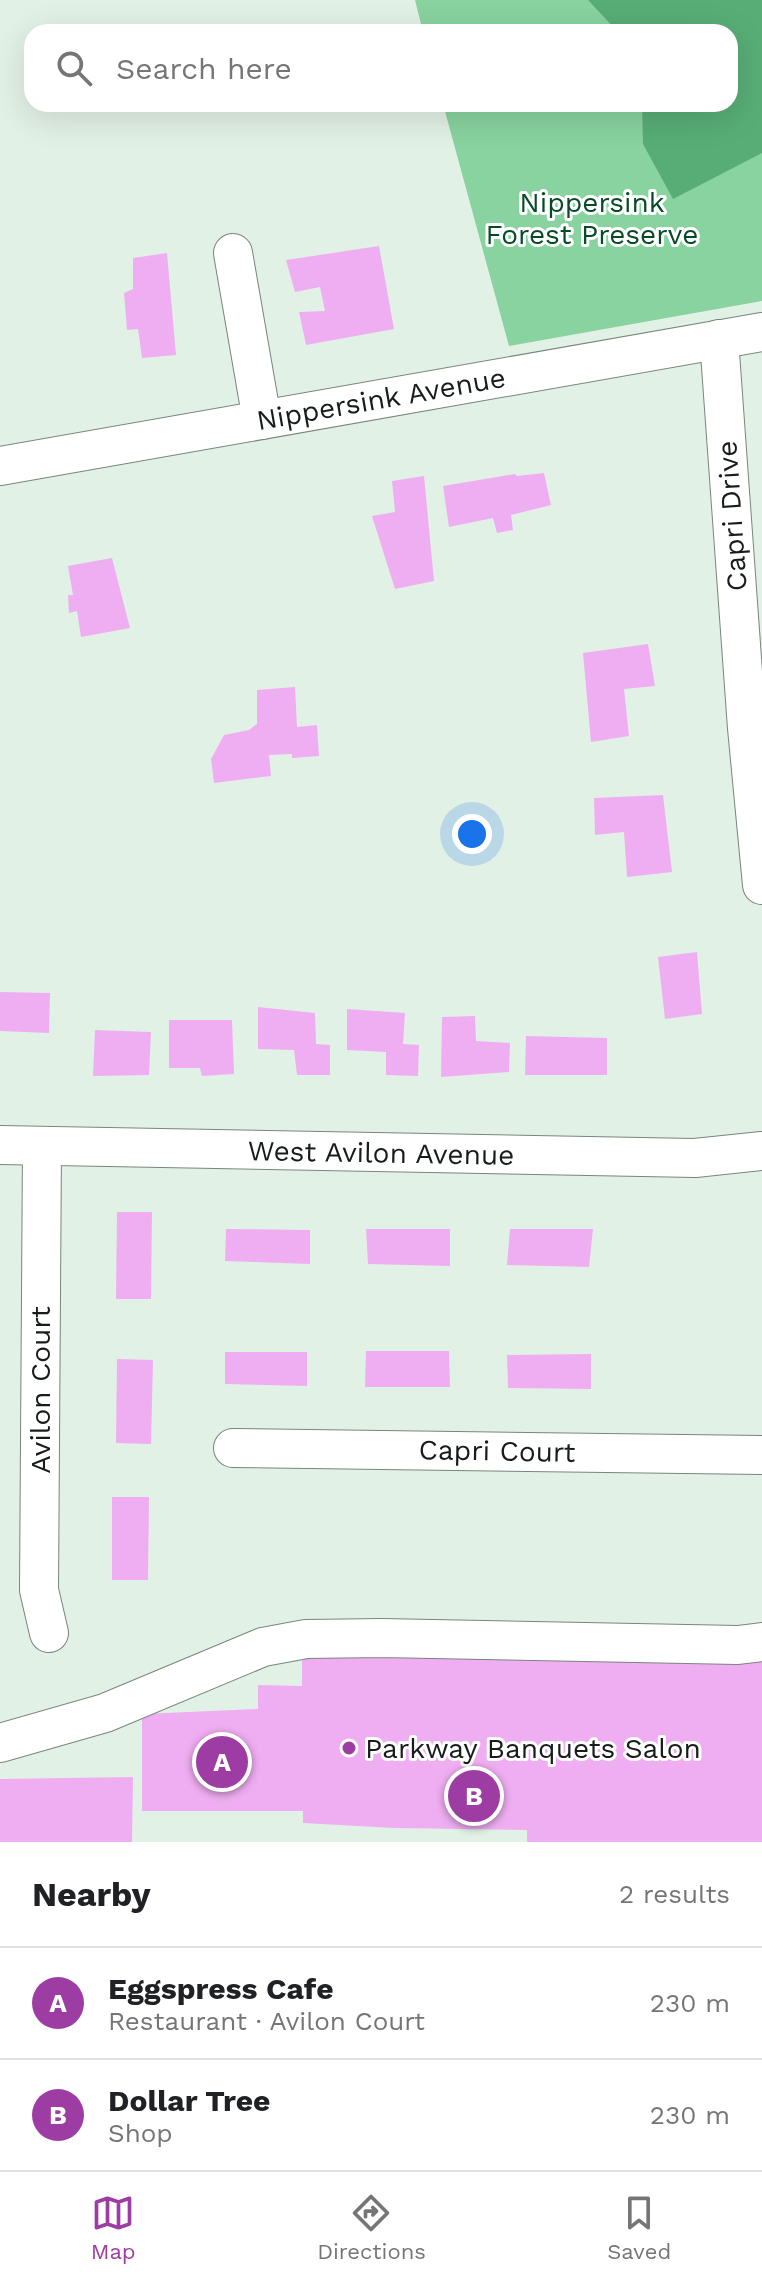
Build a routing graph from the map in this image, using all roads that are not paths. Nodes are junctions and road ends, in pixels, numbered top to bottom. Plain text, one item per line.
1 (233, 253) dead end
2 (762, 332) edge
3 (719, 339) junction
4 (262, 420) junction
5 (0, 466) edge
6 (762, 885) edge
7 (0, 1145) edge
8 (42, 1146) junction
9 (762, 1151) edge
10 (233, 1448) dead end
11 (762, 1455) edge
12 (49, 1633) dead end
13 (762, 1642) edge
14 (0, 1743) edge

1 - 4 street
2 - 3 street, Nippersink Avenue
3 - 4 street, Nippersink Avenue
3 - 6 street, Capri Drive
4 - 5 street, Nippersink Avenue
7 - 8 street, West Avilon Avenue
8 - 9 street, West Avilon Avenue
8 - 12 street, Avilon Court
10 - 11 street, Capri Court
13 - 14 street

